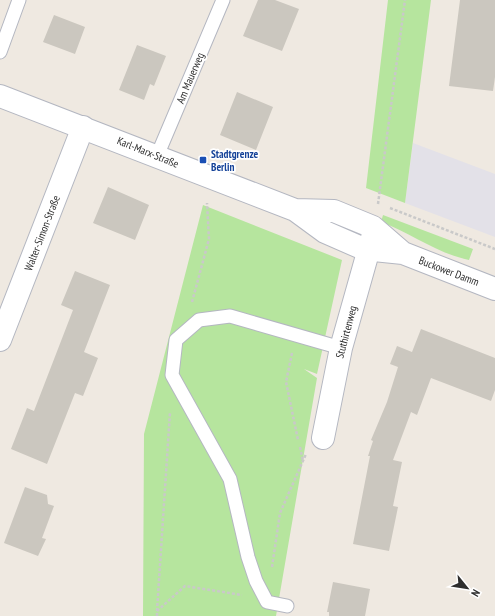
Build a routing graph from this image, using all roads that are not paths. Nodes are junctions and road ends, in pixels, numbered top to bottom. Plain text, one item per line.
1 (20, 0) edge
2 (223, 0) edge
3 (0, 52) edge
4 (0, 96) edge
5 (83, 127) junction
6 (158, 156) junction
7 (295, 210) junction
8 (354, 219) joint
9 (374, 228) junction
10 (345, 241) joint
11 (369, 249) junction
12 (403, 253) junction
13 (495, 289) edge
14 (0, 340) edge
15 (341, 348) junction
16 (323, 438) road end
17 (287, 606) dead end

1 - 3 lane
2 - 6 lane, Am Mauerweg
4 - 5 main road, Karl-Marx-Straße
5 - 6 main road, Karl-Marx-Straße
5 - 14 main road, Walter-Simon-Straße
6 - 7 main road, Karl-Marx-Straße
7 - 8 main road, Karl-Marx-Straße
7 - 10 main road, Karl-Marx-Straße
8 - 9 main road, Buckower Damm
9 - 11 main road, Stuthirtenweg
9 - 12 main road, Buckower Damm
10 - 11 main road, Buckower Damm
11 - 12 main road, Buckower Damm
11 - 15 main road, Stuthirtenweg
12 - 13 main road, Buckower Damm
15 - 16 main road, Stuthirtenweg
15 - 17 lane

